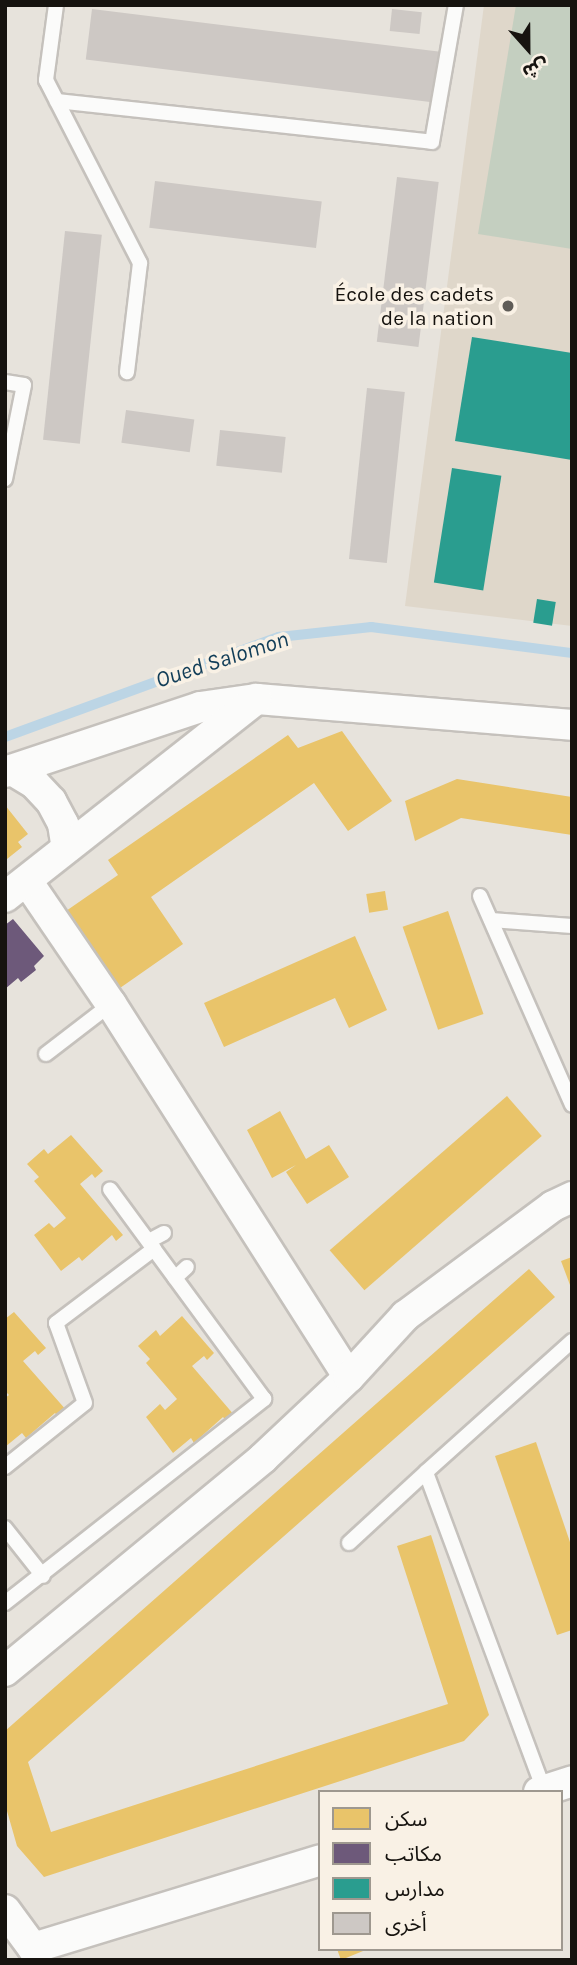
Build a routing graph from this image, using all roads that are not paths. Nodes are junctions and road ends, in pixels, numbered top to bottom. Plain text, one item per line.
1 (57, 5) edge
2 (456, 5) edge
3 (57, 101) junction
4 (127, 372) dead end
5 (5, 382) edge
6 (5, 479) edge
7 (257, 699) junction
8 (572, 725) edge
9 (9, 771) edge
10 (67, 848) junction
11 (16, 889) edge
12 (480, 896) dead end
13 (491, 920) junction
14 (572, 926) edge
15 (111, 1004) junction
16 (46, 1054) dead end
17 (572, 1105) edge
18 (110, 1189) dead end
19 (572, 1197) edge
20 (164, 1233) dead end
21 (152, 1245) junction
22 (187, 1266) dead end
23 (175, 1278) junction
24 (572, 1341) edge
25 (349, 1377) junction
26 (5, 1467) edge
27 (426, 1472) junction
28 (5, 1528) edge
29 (349, 1544) dead end
30 (43, 1576) junction
31 (5, 1603) edge
32 (5, 1671) edge
33 (551, 1788) edge
34 (318, 1861) edge
35 (5, 1910) edge

1 - 3 lane
2 - 3 lane
3 - 4 lane
5 - 6 lane
7 - 8 street
7 - 9 street
7 - 10 street
9 - 10 street
10 - 11 street
11 - 15 street
12 - 13 lane
13 - 14 lane
13 - 17 lane
15 - 16 lane
15 - 25 street
18 - 21 lane
19 - 25 street
20 - 21 lane
21 - 23 lane
21 - 26 lane
22 - 23 lane
23 - 30 lane
24 - 27 lane
25 - 32 street
27 - 29 lane
27 - 33 lane
28 - 30 lane
30 - 31 lane
34 - 35 street

